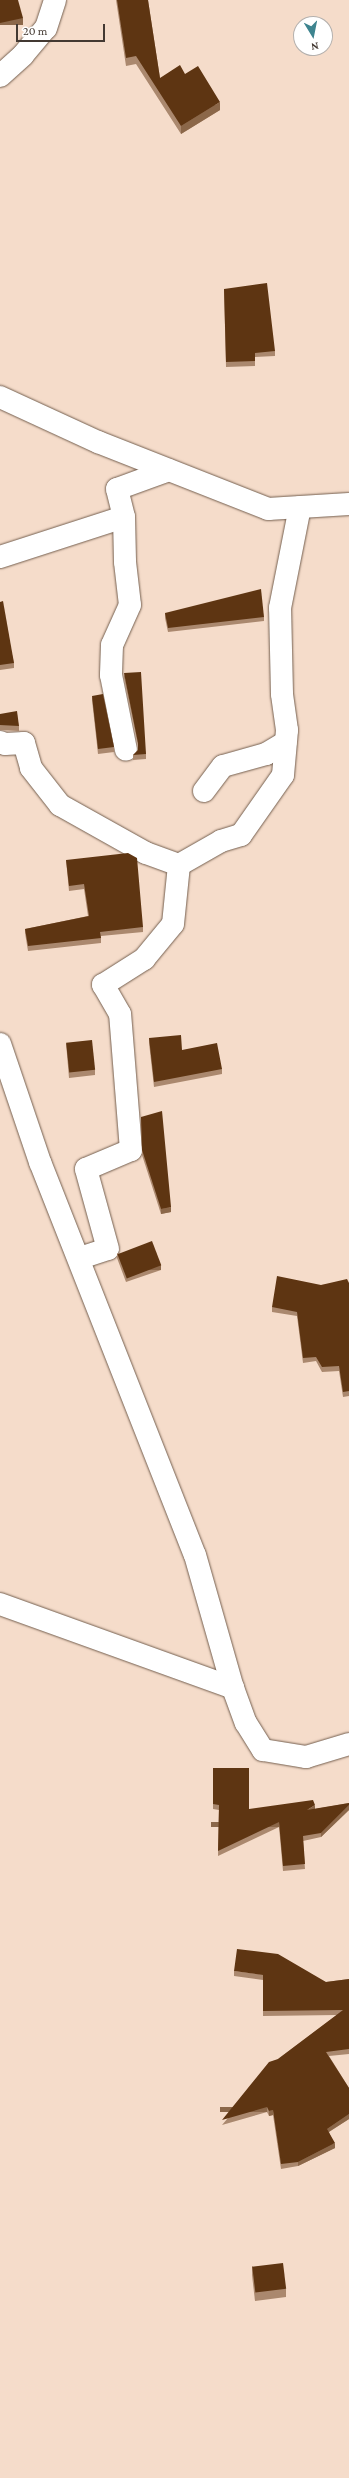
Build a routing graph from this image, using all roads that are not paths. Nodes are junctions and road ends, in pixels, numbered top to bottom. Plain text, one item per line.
1 (55, 0) edge
2 (0, 76) edge
3 (0, 397) edge
4 (169, 470) junction
5 (349, 504) edge
6 (300, 507) junction
7 (124, 517) junction
8 (0, 557) edge
9 (0, 742) edge
10 (286, 742) junction
11 (126, 750) dead end
12 (204, 791) dead end
13 (179, 865) junction
14 (0, 1044) edge
15 (80, 1258) junction
16 (0, 1604) edge
17 (233, 1688) junction
18 (349, 1744) edge

1 - 2 street
3 - 4 street
4 - 6 street
4 - 7 street
5 - 6 street
6 - 10 street
7 - 8 street
7 - 11 street
9 - 13 street
10 - 12 street
10 - 13 street
13 - 15 street
14 - 15 street
15 - 17 street
16 - 17 street
17 - 18 street

